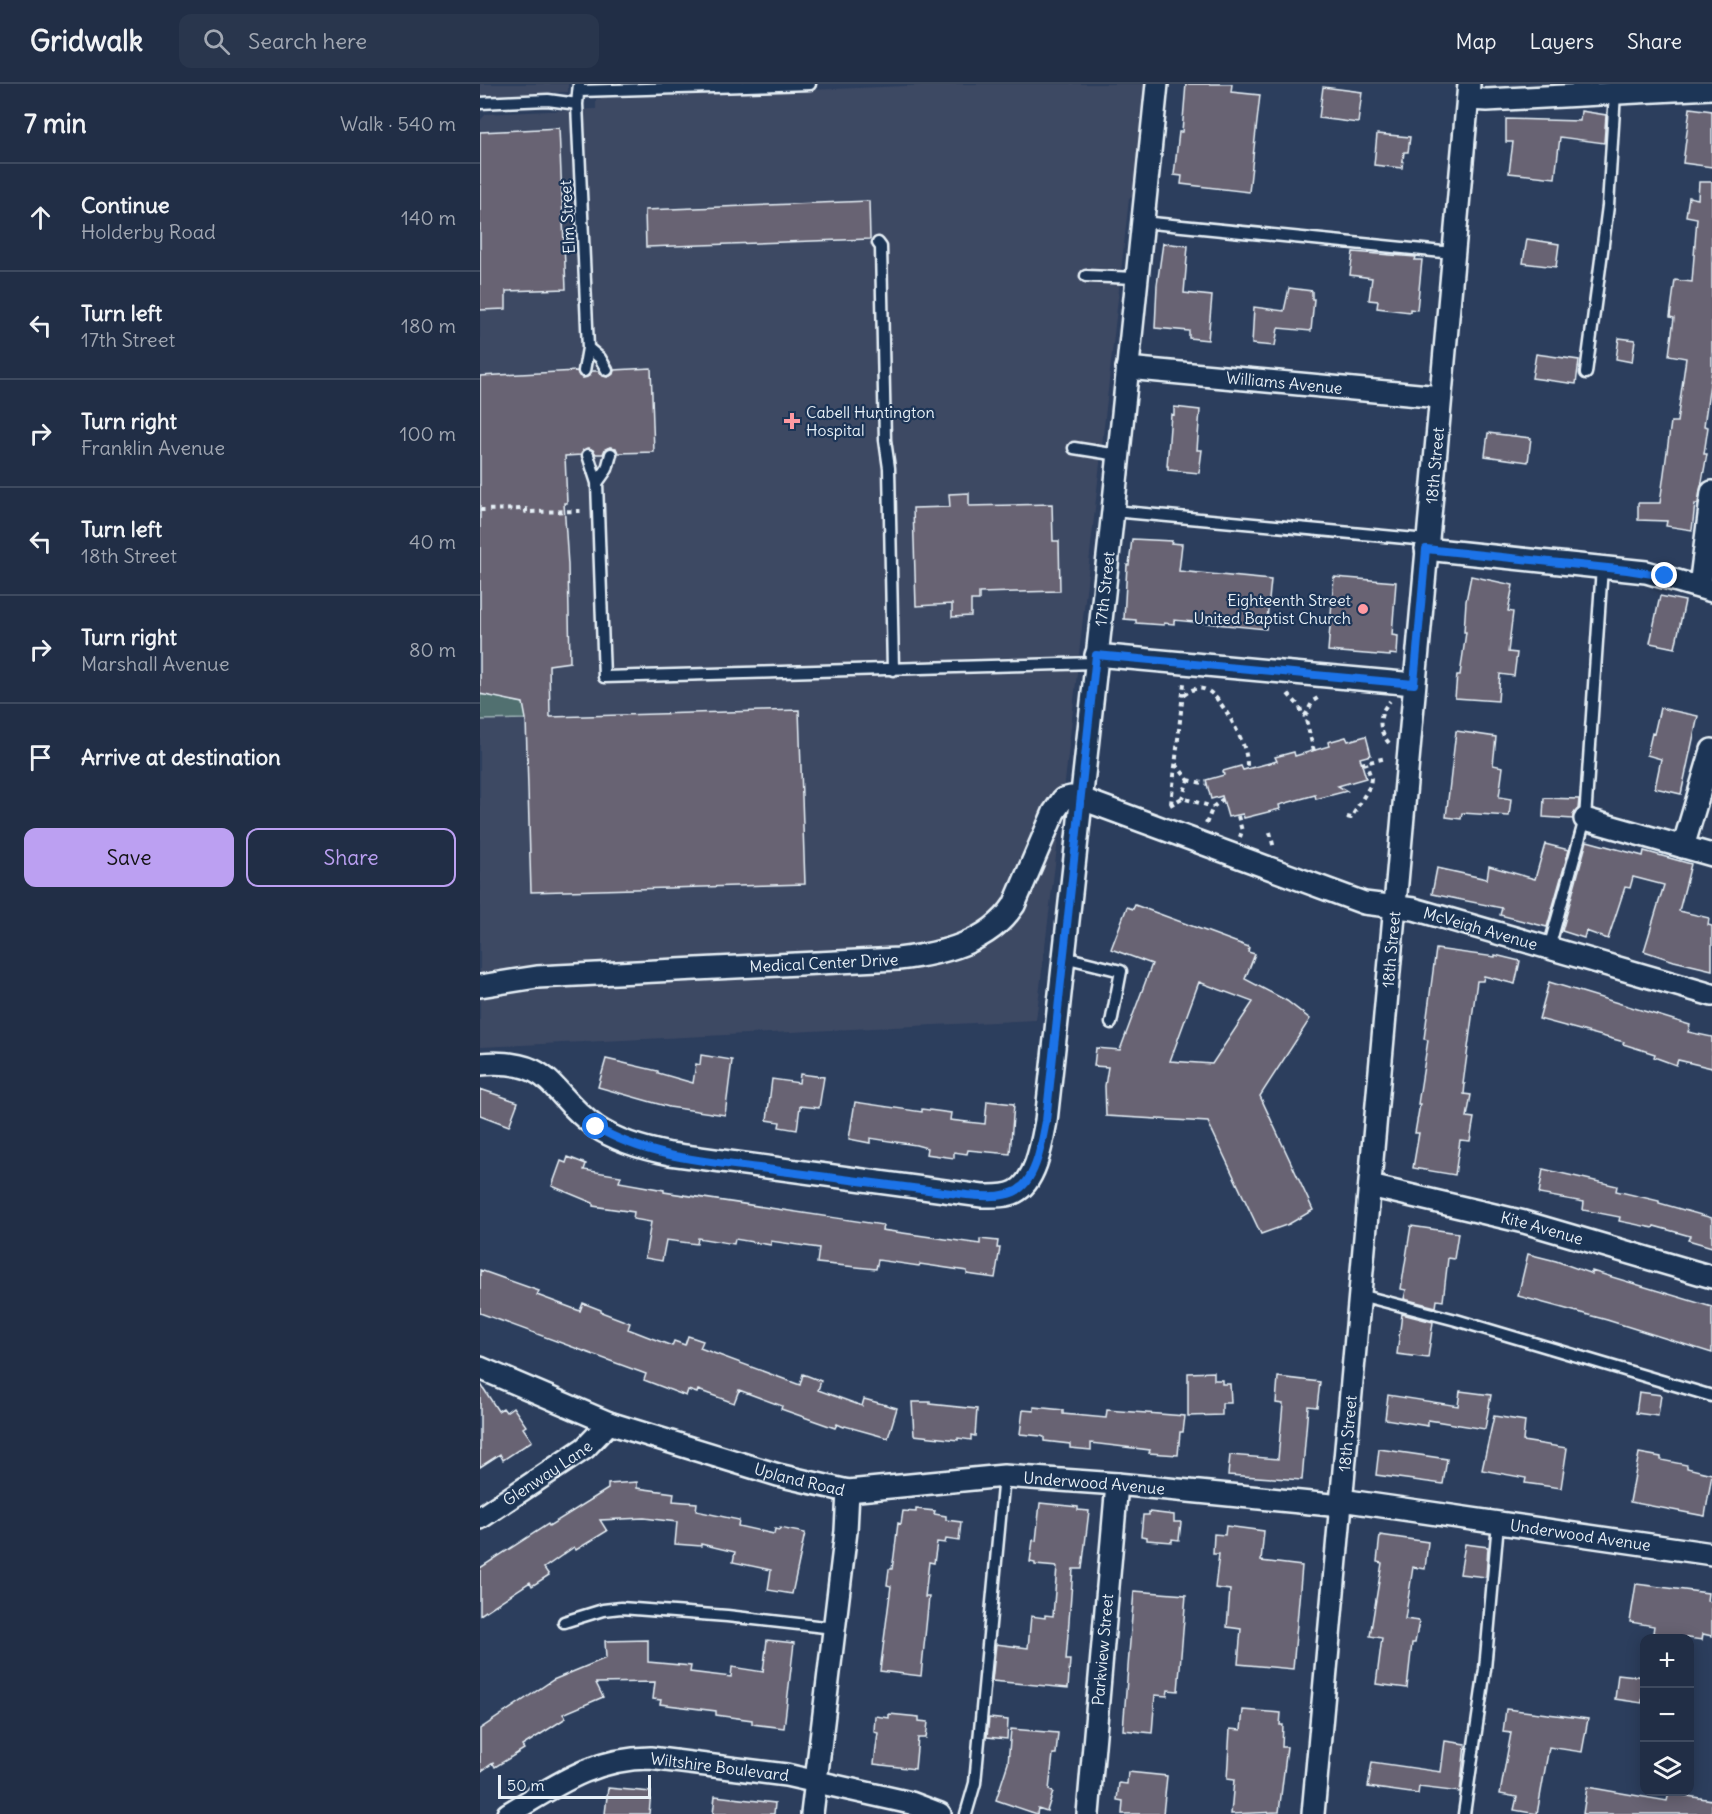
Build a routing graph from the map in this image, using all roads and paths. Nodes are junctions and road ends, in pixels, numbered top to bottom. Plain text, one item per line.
1 (810, 84) edge
2 (1157, 84) edge
3 (1700, 87) edge
4 (579, 88) edge
5 (1468, 91) edge
6 (1615, 93) junction
7 (480, 103) edge
8 (577, 104) junction
9 (1142, 222) junction
10 (878, 243) dead end
11 (1453, 253) junction
12 (1086, 276) dead end
13 (1136, 278) junction
14 (588, 348) junction
15 (1127, 368) junction
16 (607, 370) dead end
17 (584, 371) dead end
18 (1586, 373) dead end
19 (1440, 397) junction
20 (1074, 448) dead end
21 (611, 454) dead end
22 (588, 455) dead end
23 (1118, 455) junction
24 (597, 483) junction
25 (1712, 492) edge
26 (480, 510) edge
27 (582, 511) dead end
28 (1113, 511) junction
29 (1427, 545) junction
30 (1602, 567) junction
31 (1706, 589) edge
32 (1096, 659) junction
33 (893, 670) junction
34 (1184, 682) dead end
35 (1414, 684) junction
36 (1284, 691) dead end
37 (1183, 695) junction
38 (1324, 695) dead end
39 (1390, 701) dead end
40 (1305, 716) junction
41 (1393, 748) dead end
42 (1712, 750) edge
43 (1314, 751) dead end
44 (1386, 758) dead end
45 (1176, 764) junction
46 (1247, 769) dead end
47 (1188, 780) junction
48 (1207, 784) dead end
49 (1182, 798) junction
50 (1082, 799) junction
51 (1223, 799) dead end
52 (1171, 804) junction
53 (1213, 807) junction
54 (1165, 810) dead end
55 (1238, 816) dead end
56 (1347, 817) dead end
57 (1585, 819) junction
58 (1206, 825) dead end
59 (1270, 832) dead end
60 (1240, 837) dead end
61 (1683, 847) junction
62 (1275, 850) dead end
63 (1712, 855) edge
64 (1394, 907) junction
65 (1549, 948) junction
66 (1064, 957) junction
67 (480, 986) edge
68 (1712, 995) edge
69 (1111, 1023) dead end
70 (480, 1064) edge
71 (1370, 1186) junction
72 (1712, 1277) edge
73 (1360, 1295) junction
74 (480, 1368) edge
75 (1712, 1396) edge
76 (609, 1423) junction
77 (1004, 1476) junction
78 (1117, 1484) junction
79 (848, 1491) junction
80 (1341, 1503) junction
81 (480, 1518) edge
82 (1498, 1523) junction
83 (1712, 1554) edge
84 (564, 1622) dead end
85 (834, 1628) junction
86 (815, 1781) junction
87 (541, 1804) edge
88 (508, 1814) edge
89 (812, 1814) edge
90 (940, 1814) edge
91 (966, 1814) edge
92 (1088, 1814) edge
93 (1313, 1814) edge
94 (1464, 1814) edge

1 - 4 lane
2 - 9 street, 17th Street
3 - 6 street
4 - 8 lane, Elm Street
5 - 6 street
5 - 11 street, 18th Street
6 - 18 lane
7 - 8 lane
8 - 14 lane, Elm Street
9 - 11 lane
9 - 13 street, 17th Street
10 - 33 lane
11 - 19 street, 18th Street
12 - 13 lane
13 - 15 street, 17th Street
14 - 16 lane
14 - 17 lane, Elm Street
15 - 19 street, Williams Avenue
15 - 23 street, 17th Street
19 - 29 street, 18th Street
20 - 23 lane
21 - 24 lane
22 - 24 lane
23 - 28 street, 17th Street
24 - 33 lane
25 - 31 street
26 - 27 path
28 - 29 lane
28 - 32 street, 17th Street
29 - 30 street
29 - 35 street, 18th Street
30 - 31 street
30 - 57 lane
32 - 33 lane
32 - 35 street
32 - 50 street, 17th Street
34 - 37 path
35 - 64 street, 18th Street
36 - 40 path
37 - 45 path
37 - 46 path
38 - 40 path
39 - 41 path
40 - 43 path
42 - 61 street
44 - 56 path
45 - 47 path
45 - 52 path
47 - 48 path
47 - 49 path
49 - 52 path
49 - 53 path
50 - 64 street, McVeigh Avenue
50 - 66 street, 17th Street
50 - 67 street, Medical Center Drive
51 - 53 path
52 - 54 path
53 - 58 path
55 - 60 path
57 - 61 street
57 - 65 lane
59 - 62 path
61 - 63 street
64 - 65 street, McVeigh Avenue
64 - 71 street, 18th Street
65 - 68 street, McVeigh Avenue
66 - 69 lane
66 - 70 street, 17th Street
71 - 72 street, Kite Avenue
71 - 73 street, 18th Street
73 - 75 lane
73 - 80 street, 18th Street
74 - 76 street, Upland Road
76 - 79 street, Upland Road
76 - 81 street, Glenway Lane
77 - 78 street, Underwood Avenue
77 - 79 street, Underwood Avenue
77 - 91 lane
78 - 80 street, Underwood Avenue
78 - 92 street, Parkview Street
79 - 85 street, Upland Road
80 - 82 street, Underwood Avenue
80 - 93 street, 18th Street
82 - 83 street, Underwood Avenue
82 - 94 lane
84 - 85 lane
85 - 86 street, Upland Road
86 - 87 street, Wiltshire Boulevard
86 - 89 street, Upland Road
86 - 90 street, Wiltshire Boulevard
87 - 88 street, Wiltshire Boulevard

